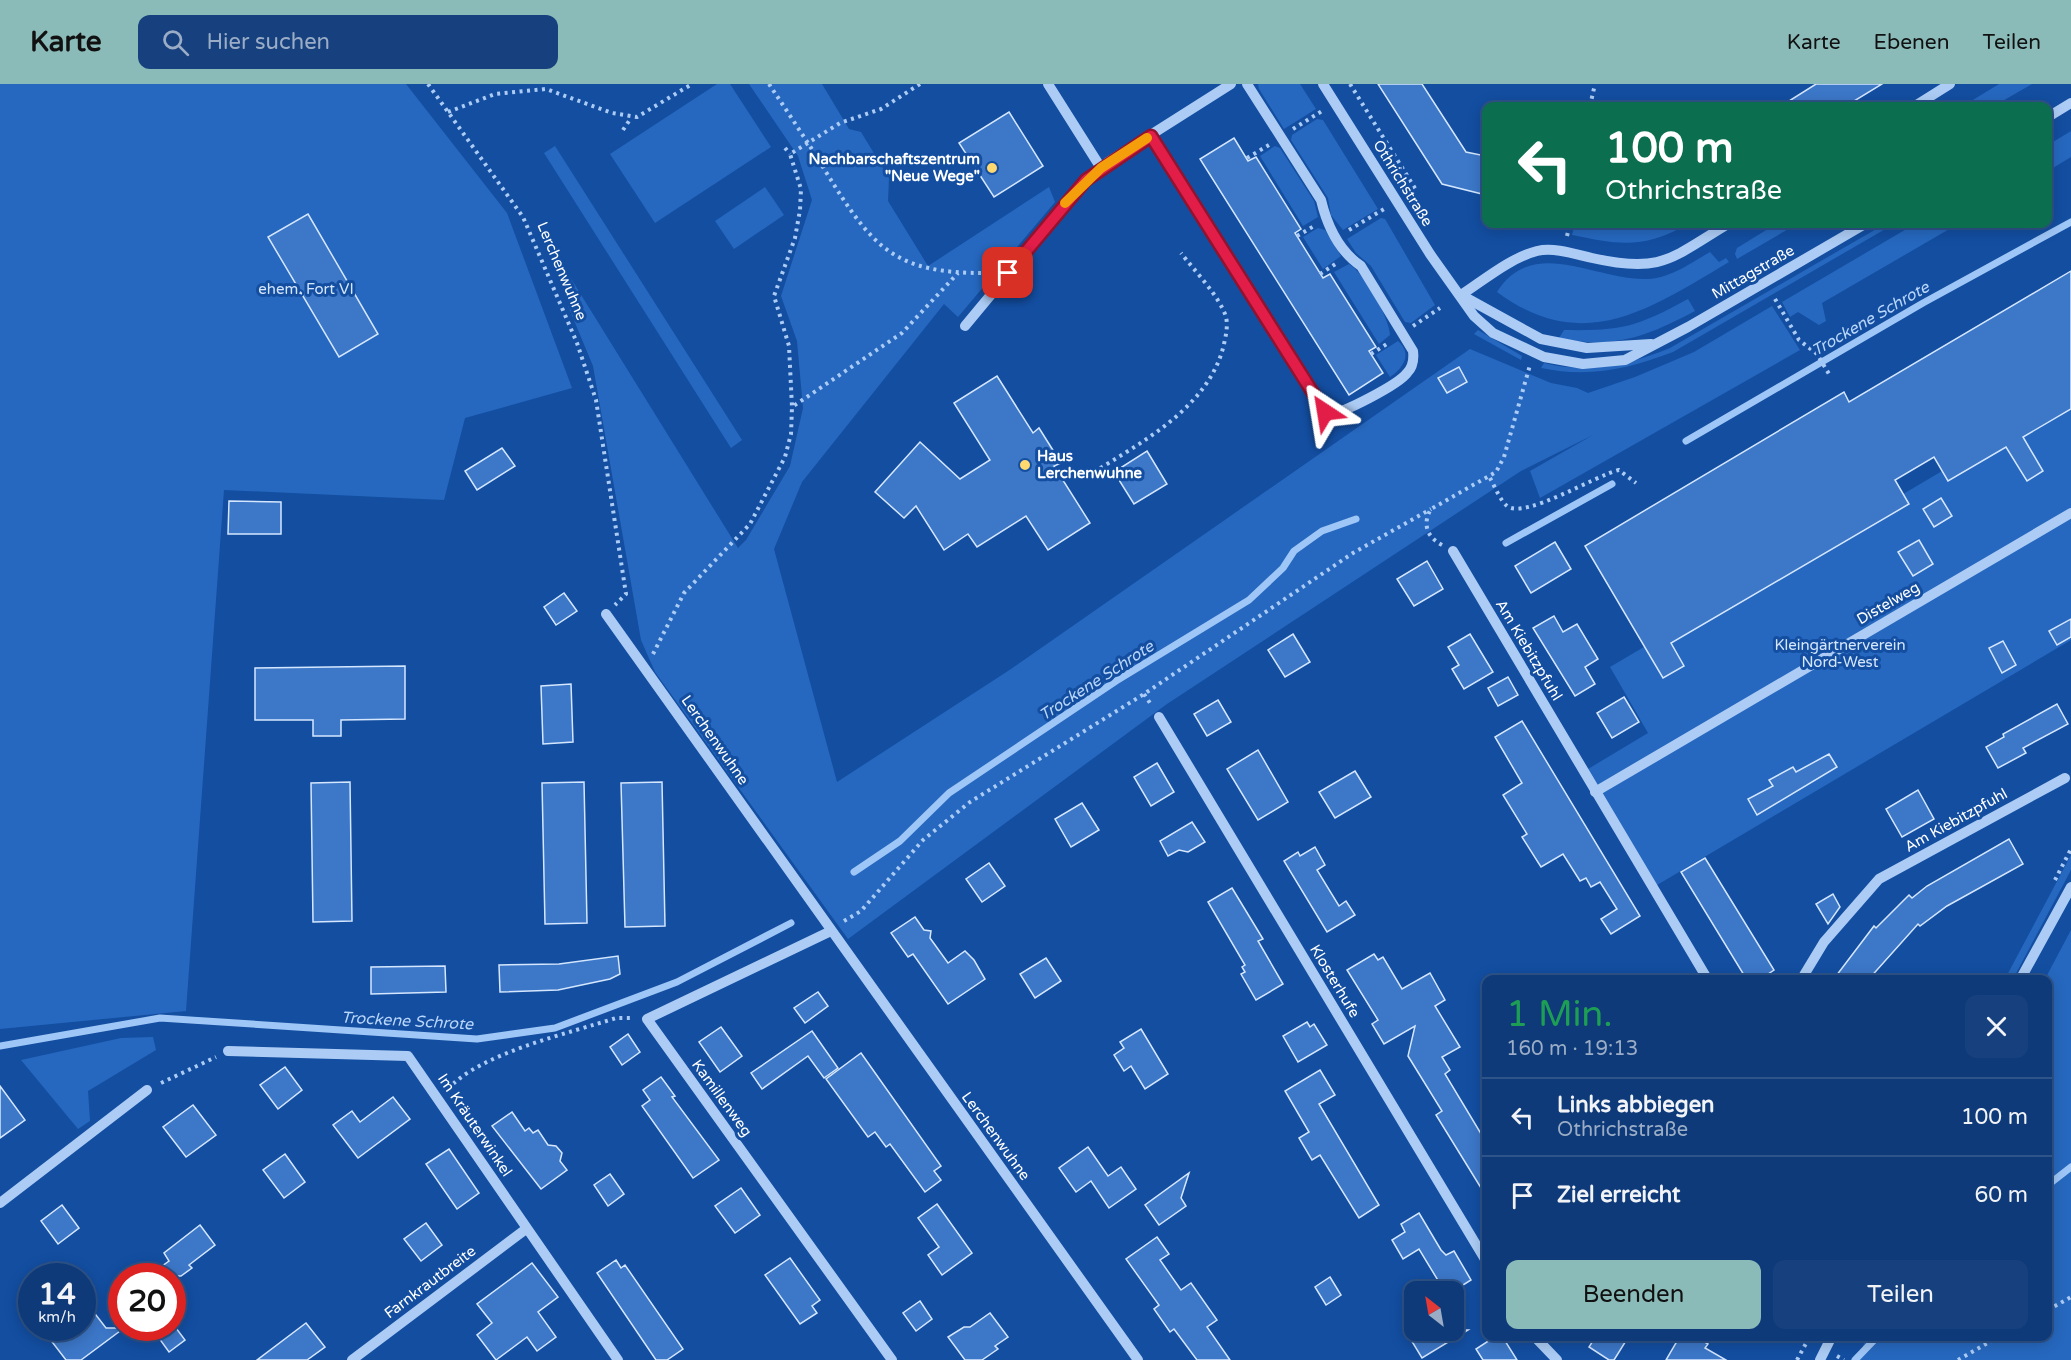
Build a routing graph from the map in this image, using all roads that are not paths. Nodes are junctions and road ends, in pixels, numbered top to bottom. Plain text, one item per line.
1 (1048, 84) edge
2 (1231, 84) edge
3 (1247, 84) edge
4 (1323, 84) edge
5 (1950, 84) edge
6 (1921, 102) edge
7 (2071, 103) edge
8 (2052, 115) edge
9 (1151, 136) junction
10 (1101, 168) junction
11 (1722, 228) edge
12 (1858, 228) edge
13 (1461, 295) junction
14 (965, 326) dead end
15 (1654, 344) junction
16 (2071, 513) edge
17 (1453, 551) road end
18 (606, 614) road end
19 (1159, 717) dead end
20 (2065, 777) dead end
21 (1595, 792) junction
22 (2071, 887) edge
23 (831, 931) junction
24 (1705, 975) edge
25 (1804, 975) edge
26 (2023, 975) edge
27 (228, 1051) road end
28 (147, 1090) road end
29 (0, 1203) edge
30 (526, 1228) junction
31 (1482, 1254) edge
32 (1539, 1341) edge
33 (1830, 1341) edge
34 (352, 1360) edge
35 (618, 1360) edge
36 (892, 1360) edge
37 (1138, 1360) edge
38 (1557, 1360) edge
39 (1820, 1360) edge

1 - 10 street
2 - 9 street
3 - 9 street
4 - 13 street, Othrichstraße
5 - 6 street
7 - 8 street
9 - 10 street
10 - 14 street
11 - 13 street
12 - 15 street, Mittagstraße
13 - 15 street, Mittagstraße
13 - 15 street, Mittagstraße
16 - 21 street, Distelweg
17 - 21 street, Am Kiebitzpfuhl
18 - 23 street, Lerchenwuhne
19 - 31 street, Klosterhufe
20 - 25 street, Am Kiebitzpfuhl
21 - 24 street, Am Kiebitzpfuhl
22 - 26 street
23 - 36 street, Kamillenweg
23 - 37 street, Lerchenwuhne
27 - 30 street, Im Kräuterwinkel
28 - 29 street
30 - 34 street, Farnkrautbreite
30 - 35 street, Im Kräuterwinkel
32 - 38 street
33 - 39 street

